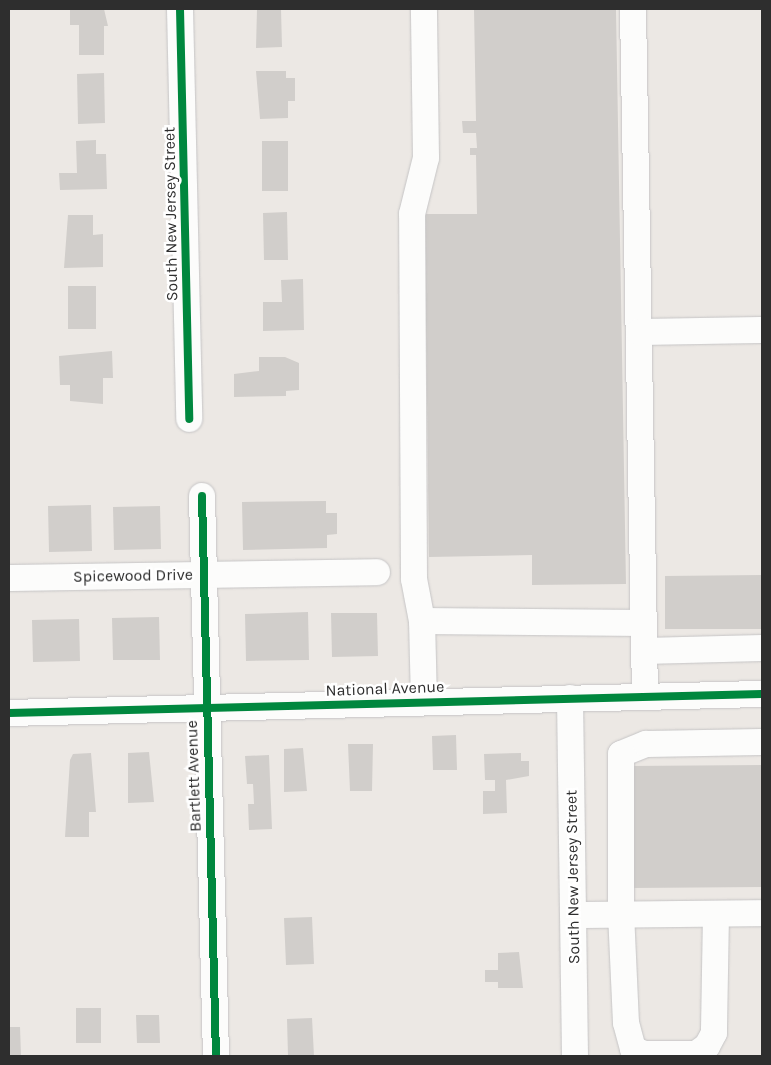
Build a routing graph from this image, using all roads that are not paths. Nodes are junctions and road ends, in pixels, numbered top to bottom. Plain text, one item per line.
1 (180, 9) edge
2 (424, 9) edge
3 (633, 9) edge
4 (762, 330) edge
5 (638, 332) junction
6 (189, 419) dead end
7 (202, 496) dead end
8 (377, 572) dead end
9 (202, 575) junction
10 (9, 578) edge
11 (422, 621) junction
12 (643, 622) junction
13 (762, 648) edge
14 (644, 651) junction
15 (762, 694) edge
16 (645, 697) junction
17 (570, 698) junction
18 (424, 702) junction
19 (206, 708) junction
20 (9, 713) edge
21 (762, 742) edge
22 (762, 913) edge
23 (621, 914) junction
24 (716, 914) junction
25 (573, 915) junction
26 (216, 1056) edge
27 (575, 1056) edge

1 - 6 street, South New Jersey Street
2 - 11 street
3 - 5 street
4 - 5 street
5 - 12 street
7 - 9 street, Bartlett Avenue
8 - 9 street, Spicewood Drive
9 - 10 street, Spicewood Drive
9 - 19 street, Bartlett Avenue
11 - 12 street
11 - 18 street
12 - 14 street
13 - 14 street
14 - 16 street
15 - 16 street, National Avenue
16 - 17 street, National Avenue
17 - 18 street, National Avenue
17 - 25 street, South New Jersey Street
18 - 19 street, National Avenue
19 - 20 street, National Avenue
19 - 26 street, Bartlett Avenue
21 - 23 street
22 - 24 street
23 - 24 street
23 - 24 street
23 - 25 street
25 - 27 street, South New Jersey Street

